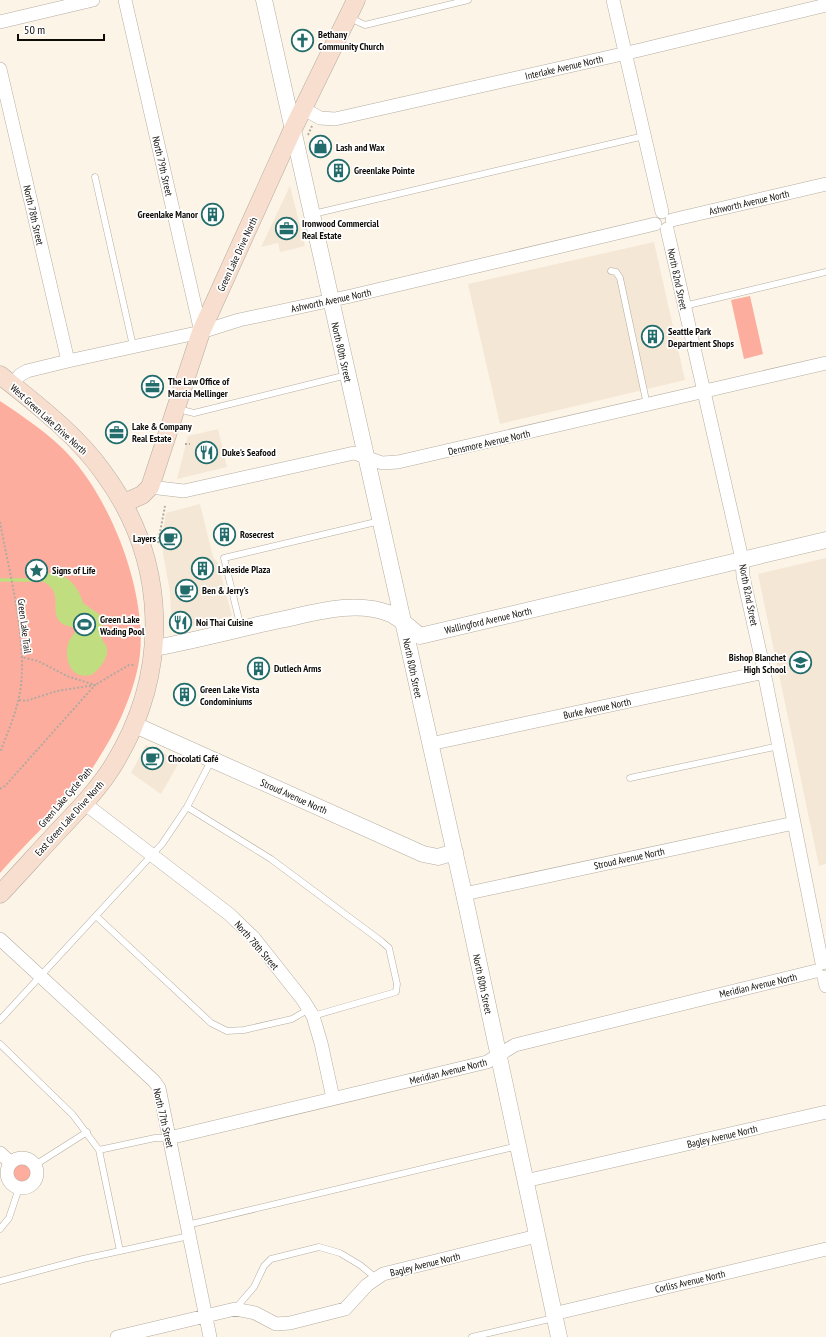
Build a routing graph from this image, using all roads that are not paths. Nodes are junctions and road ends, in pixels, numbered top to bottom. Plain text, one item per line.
1 (93, 0) edge
2 (125, 0) edge
3 (264, 0) edge
4 (356, 0) edge
5 (468, 0) edge
6 (614, 0) edge
7 (826, 5) edge
8 (348, 17) junction
9 (0, 22) edge
10 (625, 53) junction
11 (0, 68) edge
12 (304, 109) junction
13 (292, 132) junction
14 (644, 136) junction
15 (95, 177) dead end
16 (826, 184) edge
17 (311, 215) junction
18 (664, 221) junction
19 (611, 271) dead end
20 (826, 272) edge
21 (330, 301) junction
22 (684, 306) junction
23 (200, 332) junction
24 (133, 346) junction
25 (68, 361) junction
26 (826, 362) edge
27 (347, 375) junction
28 (6, 380) edge
29 (703, 392) junction
30 (647, 405) junction
31 (175, 408) junction
32 (366, 457) junction
33 (150, 487) junction
34 (124, 503) junction
35 (380, 521) junction
36 (826, 540) edge
37 (742, 559) junction
38 (404, 624) junction
39 (241, 628) junction
40 (155, 648) junction
41 (764, 672) junction
42 (135, 725) junction
43 (430, 744) junction
44 (779, 746) junction
45 (212, 759) junction
46 (630, 778) dead end
47 (84, 803) junction
48 (187, 807) junction
49 (794, 823) junction
50 (455, 852) junction
51 (152, 856) junction
52 (0, 894) edge
53 (464, 894) junction
54 (96, 916) junction
55 (0, 939) edge
56 (823, 973) edge
57 (40, 976) junction
58 (311, 1012) junction
59 (0, 1020) edge
60 (0, 1044) edge
61 (499, 1057) junction
62 (333, 1098) junction
63 (826, 1112) edge
64 (87, 1132) junction
65 (169, 1138) junction
66 (518, 1146) junction
67 (99, 1150) junction
68 (0, 1152) edge
69 (11, 1163) junction
70 (35, 1165) junction
71 (525, 1181) junction
72 (19, 1188) junction
73 (0, 1229) edge
74 (188, 1230) junction
75 (537, 1236) junction
76 (826, 1249) edge
77 (120, 1251) junction
78 (376, 1278) junction
79 (0, 1281) edge
80 (235, 1309) junction
81 (205, 1315) junction
82 (554, 1316) junction
83 (117, 1337) edge
84 (210, 1337) edge
85 (472, 1337) edge
86 (559, 1337) edge

1 - 9 street
2 - 23 street, North 79th Street
3 - 13 street, North 80th Street
4 - 8 main road, Green Lake Drive North
5 - 8 lane
6 - 10 street, North 82nd Street
7 - 10 street, Interlake Avenue North
8 - 12 main road, Green Lake Drive North
10 - 12 street, Interlake Avenue North
10 - 14 street, North 82nd Street
11 - 25 street, North 78th Street
12 - 13 main road, Green Lake Drive North
13 - 17 street, North 80th Street
13 - 23 main road, Green Lake Drive North
14 - 17 lane
14 - 18 street, North 82nd Street
15 - 24 lane
16 - 18 street, Ashworth Avenue North
17 - 21 street, North 80th Street
18 - 21 street, Ashworth Avenue North
18 - 22 street, North 82nd Street
19 - 30 lane
20 - 22 lane
21 - 23 street, Ashworth Avenue North
21 - 27 street, North 80th Street
22 - 29 street, North 82nd Street
23 - 24 street, Ashworth Avenue North
23 - 31 main road, Green Lake Drive North
24 - 25 street, Ashworth Avenue North
25 - 28 street, Ashworth Avenue North
26 - 29 street, Densmore Avenue North
27 - 31 lane
27 - 32 street, North 80th Street
28 - 34 main road, West Green Lake Drive North
29 - 30 street, Densmore Avenue North
29 - 37 street, North 82nd Street
30 - 32 street, Densmore Avenue North
31 - 33 main road, Green Lake Drive North
32 - 33 street, Densmore Avenue North
32 - 35 street, North 80th Street
33 - 34 main road
34 - 40 main road, East Green Lake Drive North
35 - 38 street, North 80th Street
35 - 39 lane
36 - 37 street, Wallingford Avenue North
37 - 38 street, Wallingford Avenue North
37 - 41 street, North 82nd Street
38 - 39 street, Wallingford Avenue North
38 - 43 street, North 80th Street
39 - 40 street, Wallingford Avenue North
40 - 42 main road, East Green Lake Drive North
41 - 43 street, Burke Avenue North
41 - 44 street, North 82nd Street
42 - 45 street, Stroud Avenue North
42 - 47 main road, East Green Lake Drive North
43 - 50 street, North 80th Street
44 - 46 lane
44 - 49 street, North 82nd Street
45 - 48 lane
45 - 50 street, Stroud Avenue North
47 - 51 street, North 78th Street
47 - 52 main road, East Green Lake Drive North
48 - 51 lane
48 - 58 lane
49 - 53 street, Stroud Avenue North
49 - 56 street, North 82nd Street
50 - 53 street, North 80th Street
51 - 54 lane
51 - 58 street, North 78th Street
53 - 61 street, North 80th Street
54 - 57 lane
54 - 58 lane
55 - 57 street, North 77th Street
56 - 61 street, Meridian Avenue North
57 - 59 lane
57 - 65 street, North 77th Street
58 - 62 street, North 78th Street
60 - 64 lane
61 - 62 street, Meridian Avenue North
61 - 66 street, North 80th Street
62 - 65 street, Meridian Avenue North
63 - 71 street, Bagley Avenue North
64 - 67 lane
64 - 70 lane
65 - 67 lane
65 - 74 street, North 77th Street
66 - 71 street, North 80th Street
66 - 74 lane
67 - 77 lane
68 - 69 street
69 - 70 street
69 - 72 street
70 - 72 street
71 - 75 street, North 80th Street
72 - 73 lane
74 - 77 lane
74 - 81 street, North 77th Street
75 - 78 street, Bagley Avenue North
75 - 82 street, North 80th Street
76 - 82 street, Corliss Avenue North
77 - 79 lane
78 - 80 street, Bagley Avenue North
78 - 80 lane
80 - 81 street, Bagley Avenue North
81 - 83 street, Bagley Avenue North
81 - 84 street, North 77th Street
82 - 85 lane
82 - 86 street, North 80th Street

